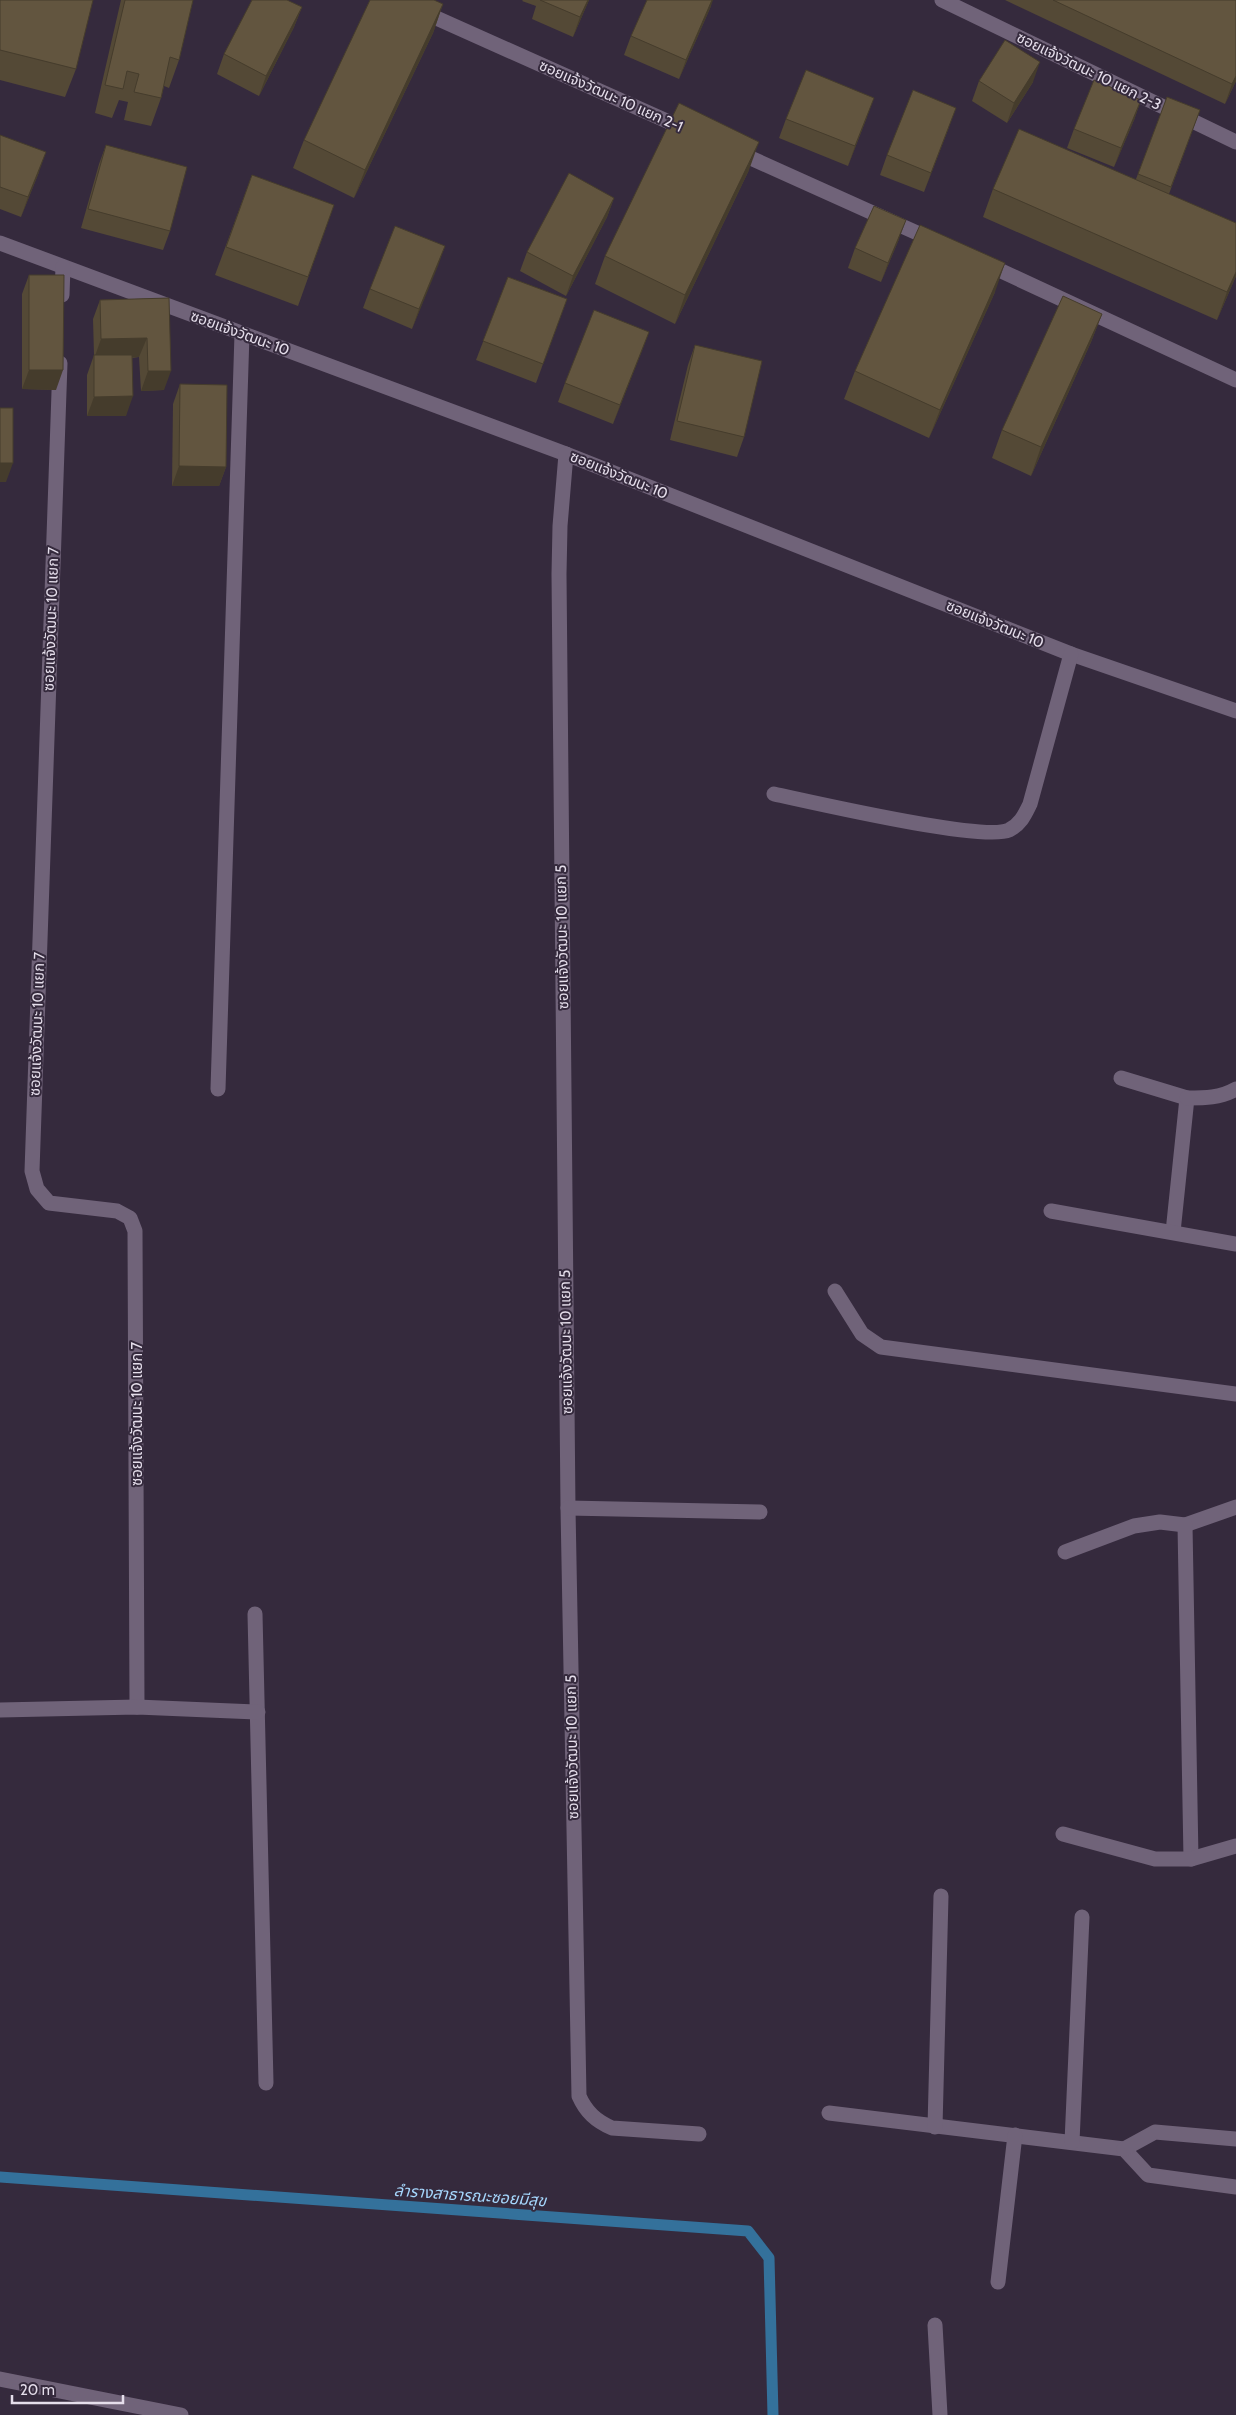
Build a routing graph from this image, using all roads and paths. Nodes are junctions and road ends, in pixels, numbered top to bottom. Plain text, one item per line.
1 (396, 0) edge
2 (942, 0) edge
3 (703, 137) edge
4 (1236, 142) edge
5 (721, 145) edge
6 (0, 243) edge
7 (947, 246) edge
8 (974, 258) edge
9 (63, 267) junction
10 (62, 306) edge
11 (242, 334) junction
12 (60, 346) edge
13 (1236, 380) edge
14 (566, 454) junction
15 (1071, 654) junction
16 (1236, 711) edge
17 (774, 794) dead end
18 (1121, 1078) dead end
19 (218, 1089) dead end
20 (1236, 1089) edge
21 (1187, 1098) junction
22 (1051, 1211) dead end
23 (1173, 1232) junction
24 (1236, 1244) edge
25 (835, 1291) dead end
26 (1236, 1394) edge
27 (568, 1508) junction
28 (1236, 1508) edge
29 (760, 1512) dead end
30 (1185, 1525) junction
31 (1065, 1552) dead end
32 (255, 1614) dead end
33 (137, 1707) junction
34 (0, 1710) edge
35 (258, 1712) junction
36 (1063, 1834) dead end
37 (1236, 1846) edge
38 (1191, 1858) junction
39 (941, 1896) dead end
40 (1082, 1916) dead end
41 (266, 2083) dead end
42 (829, 2113) dead end
43 (935, 2127) junction
44 (699, 2134) dead end
45 (1015, 2135) junction
46 (1236, 2139) edge
47 (1072, 2142) junction
48 (1124, 2149) junction
49 (1236, 2187) edge
50 (998, 2282) dead end
51 (935, 2325) dead end
52 (0, 2379) edge
53 (181, 2415) edge
54 (940, 2415) edge

1 - 3 street, ซอยแจ้งวัฒนะ 10 แยก 2-1
2 - 4 street, ซอยแจ้งวัฒนะ 10 แยก 2-3
5 - 7 street
6 - 9 street, ซอยแจ้งวัฒนะ 10
8 - 13 street
9 - 10 street
9 - 11 street, ซอยแจ้งวัฒนะ 10
11 - 14 street, ซอยแจ้งวัฒนะ 10
11 - 19 street
12 - 33 street, ซอยแจ้งวัฒนะ 10 แยก 7
14 - 15 street, ซอยแจ้งวัฒนะ 10
14 - 27 street, ซอยแจ้งวัฒนะ 10 แยก 5
15 - 16 street, ซอยแจ้งวัฒนะ 10
15 - 17 street
18 - 21 street
20 - 21 street
21 - 23 street
22 - 23 street
23 - 24 street
25 - 26 street
27 - 29 street
27 - 44 street, ซอยแจ้งวัฒนะ 10 แยก 5
28 - 30 street
30 - 31 street
30 - 38 street
32 - 35 street
33 - 34 street
33 - 35 street
35 - 41 street
36 - 38 street
37 - 38 street
39 - 43 street
40 - 47 street
42 - 43 street
43 - 45 street
45 - 47 street
45 - 50 street
46 - 48 street
47 - 48 street
48 - 49 street
51 - 54 street
52 - 53 street

